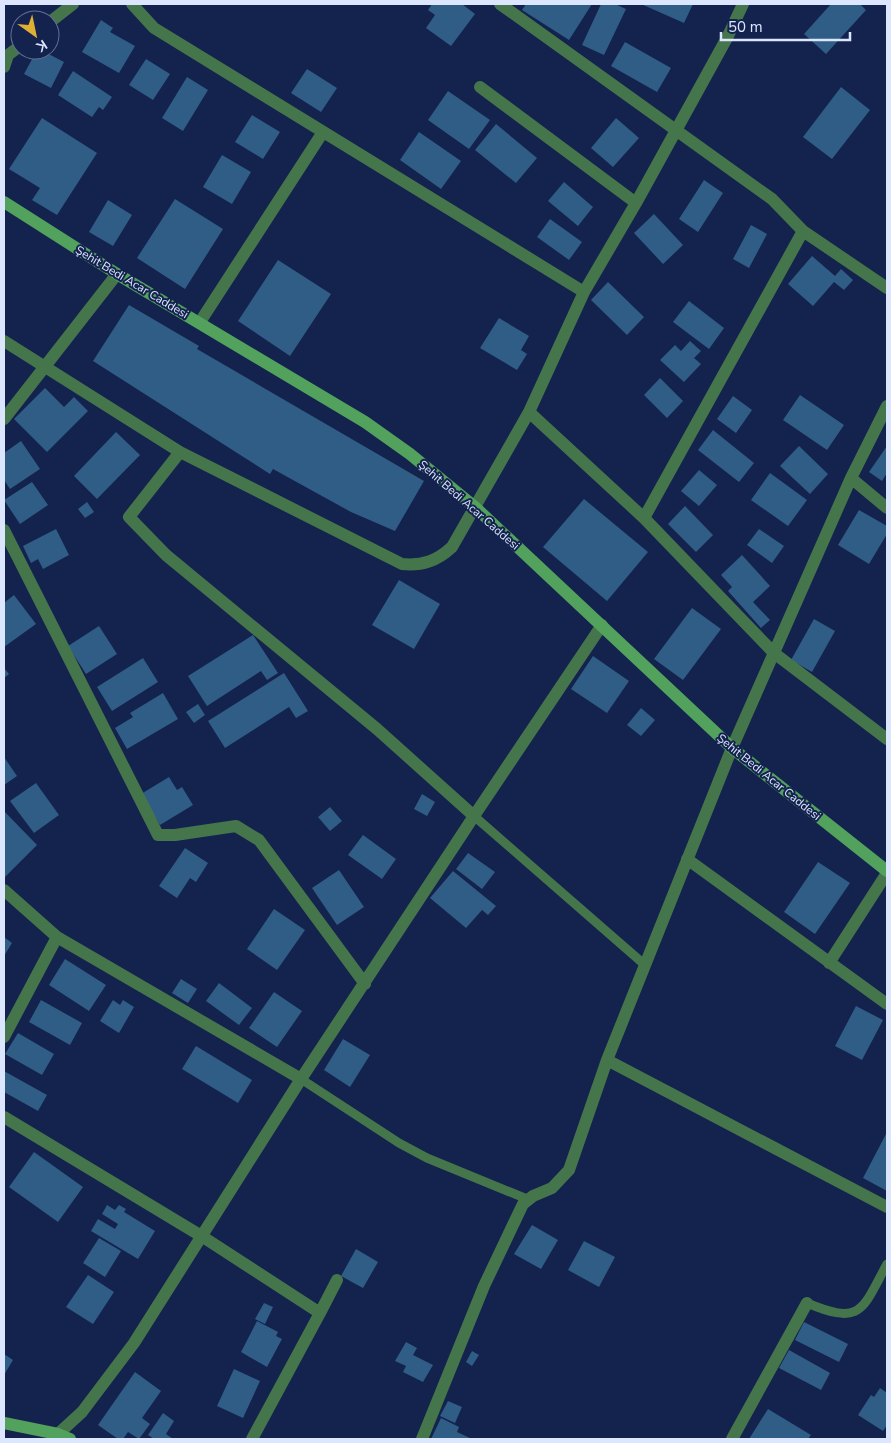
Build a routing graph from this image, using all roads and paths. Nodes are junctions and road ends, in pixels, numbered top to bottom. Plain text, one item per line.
1 (73, 4) edge
2 (132, 4) edge
3 (500, 4) edge
4 (742, 4) edge
5 (60, 14) edge
6 (480, 87) dead end
7 (675, 130) junction
8 (323, 132) junction
9 (4, 202) edge
10 (636, 203) junction
11 (803, 231) junction
12 (117, 274) junction
13 (887, 288) edge
14 (584, 292) junction
15 (200, 322) junction
16 (4, 341) edge
17 (46, 367) junction
18 (887, 406) edge
19 (529, 412) junction
20 (4, 419) edge
21 (180, 452) junction
22 (851, 478) junction
23 (476, 508) junction
24 (887, 508) edge
25 (644, 518) junction
26 (4, 530) edge
27 (602, 625) junction
28 (774, 653) junction
29 (887, 739) edge
30 (732, 748) junction
31 (474, 816) junction
32 (687, 859) junction
33 (887, 872) edge
34 (4, 890) edge
35 (56, 937) junction
36 (829, 962) junction
37 (645, 965) junction
38 (365, 984) junction
39 (887, 1004) edge
40 (4, 1036) edge
41 (607, 1060) junction
42 (301, 1079) junction
43 (4, 1117) edge
44 (527, 1199) junction
45 (887, 1207) edge
46 (203, 1237) junction
47 (887, 1264) edge
48 (337, 1280) dead end
49 (807, 1303) joint
50 (320, 1313) junction
51 (4, 1423) edge
52 (62, 1438) edge
53 (252, 1439) edge
54 (422, 1439) edge
55 (732, 1439) edge

1 - 5 street
2 - 8 street
3 - 7 street
4 - 7 street
6 - 10 street
7 - 10 street
7 - 11 street
8 - 14 street
8 - 15 street
9 - 12 street, Şehit Bedi Acar Caddesi
10 - 14 street
11 - 13 street
11 - 25 street
12 - 15 street, Şehit Bedi Acar Caddesi
12 - 17 street
14 - 19 street
15 - 23 street, Şehit Bedi Acar Caddesi
16 - 17 street
17 - 20 street
17 - 21 street
18 - 22 street
19 - 23 street
19 - 25 street
21 - 23 street
21 - 31 street
22 - 24 street
22 - 28 street
23 - 27 street, Şehit Bedi Acar Caddesi
25 - 28 street
26 - 38 street
27 - 30 street, Şehit Bedi Acar Caddesi
27 - 31 street
28 - 29 street
28 - 30 street
30 - 32 street
30 - 33 street, Şehit Bedi Acar Caddesi
31 - 37 lane
31 - 38 street
32 - 36 street
32 - 37 street
33 - 36 street
34 - 35 street
35 - 40 street
35 - 42 street
36 - 39 street
37 - 41 street
38 - 42 street
41 - 44 street
41 - 45 street
42 - 44 lane
42 - 46 street
43 - 46 street
44 - 54 street
46 - 50 street
46 - 52 street
47 - 49 lane
48 - 50 street
49 - 55 street
50 - 53 street
51 - 52 street

